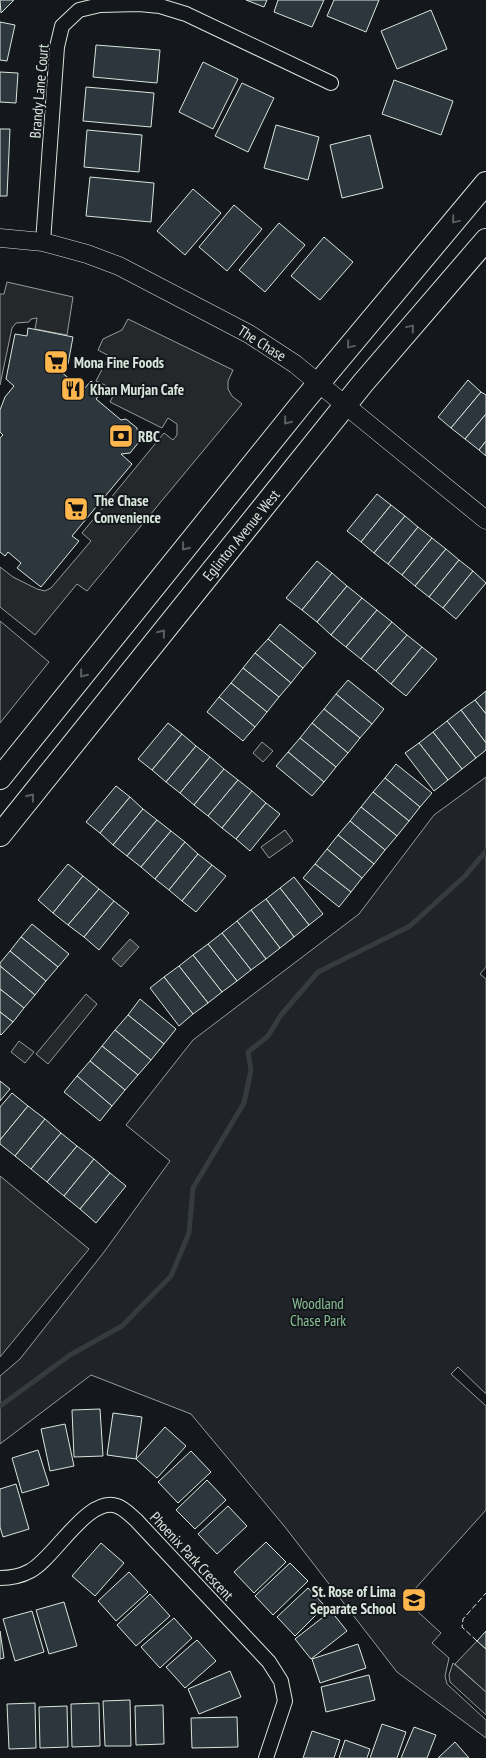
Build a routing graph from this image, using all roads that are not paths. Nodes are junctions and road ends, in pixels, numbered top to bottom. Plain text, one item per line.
1 (331, 83) dead end
2 (486, 183) edge
3 (0, 238) edge
4 (486, 240) edge
5 (43, 242) junction
6 (318, 383) junction
7 (346, 405) junction
8 (486, 520) edge
9 (0, 778) edge
10 (0, 835) edge
11 (0, 1578) edge
12 (266, 1758) edge

1 - 5 street, Brandy Lane Court
2 -> 6 main road
3 - 5 street, The Chase
7 -> 4 main road, Eglinton Avenue West
5 - 6 street, The Chase
6 - 7 street, The Chase
6 -> 9 main road
7 - 8 street, The Chase
10 -> 7 main road, Eglinton Avenue West
11 - 12 street, Phoenix Park Crescent

